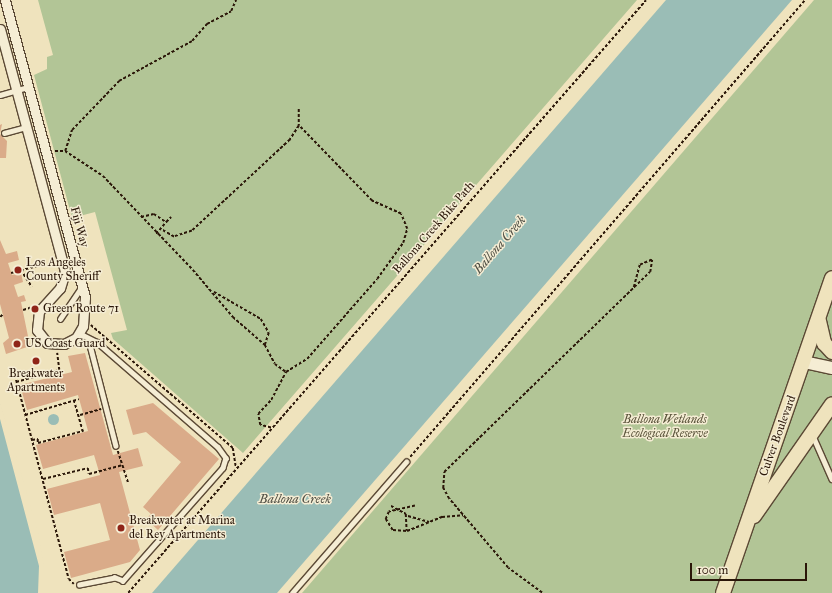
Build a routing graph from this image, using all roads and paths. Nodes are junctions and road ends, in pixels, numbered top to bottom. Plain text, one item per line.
1 (5, 0) edge
2 (236, 0) edge
3 (646, 0) edge
4 (805, 0) edge
5 (0, 29) edge
6 (28, 87) junction
7 (16, 90) junction
8 (0, 95) edge
9 (298, 109) dead end
10 (299, 126) junction
11 (27, 128) junction
12 (4, 133) dead end
13 (65, 151) junction
14 (47, 153) junction
15 (34, 156) junction
16 (142, 217) junction
17 (171, 217) dead end
18 (166, 222) junction
19 (160, 229) junction
20 (156, 234) junction
21 (38, 266) dead end
22 (21, 270) junction
23 (11, 273) dead end
24 (832, 278) edge
25 (82, 286) junction
26 (32, 287) dead end
27 (634, 287) junction
28 (213, 291) junction
29 (32, 307) dead end
30 (23, 310) dead end
31 (3, 314) dead end
32 (0, 316) edge
33 (60, 319) dead end
34 (819, 319) junction
35 (85, 320) junction
36 (79, 333) junction
37 (89, 341) junction
38 (57, 345) junction
39 (265, 345) junction
40 (832, 352) edge
41 (804, 362) junction
42 (832, 368) edge
43 (286, 372) junction
44 (14, 375) dead end
45 (16, 382) junction
46 (79, 399) dead end
47 (74, 400) junction
48 (832, 404) edge
49 (105, 408) junction
50 (25, 415) junction
51 (80, 415) junction
52 (271, 428) junction
53 (811, 432) junction
54 (32, 440) junction
55 (116, 446) joint
56 (406, 462) joint
57 (122, 465) junction
58 (236, 468) junction
59 (832, 479) edge
60 (42, 480) junction
61 (128, 482) dead end
62 (390, 506) dead end
63 (415, 506) dead end
64 (395, 509) junction
65 (406, 514) junction
66 (463, 515) junction
67 (430, 522) junction
68 (746, 527) junction
69 (407, 531) junction
70 (80, 585) joint
71 (128, 593) edge
72 (292, 593) edge
73 (542, 593) edge
74 (723, 593) edge

1 - 6 street, Fiji Way
2 - 13 path
3 - 52 path, Ballona Creek Bike Path
4 - 56 path
5 - 7 street, Fiji Way
6 - 7 lane
6 - 14 street, Fiji Way
7 - 8 lane
7 - 11 street, Fiji Way
9 - 10 path
10 - 19 path
10 - 43 path
11 - 12 lane
11 - 15 street, Fiji Way
13 - 14 path
13 - 16 path
14 - 15 street
14 - 25 street, Fiji Way
15 - 38 street, Fiji Way
16 - 18 path
16 - 20 path
17 - 18 path
18 - 19 path
19 - 20 path
20 - 28 path
21 - 22 path
22 - 23 path
22 - 26 path
24 - 34 main road, Culver Boulevard
25 - 33 lane
25 - 35 street, Fiji Way
27 - 27 path
27 - 66 path
28 - 39 path
28 - 39 path
29 - 30 path
31 - 32 path
34 - 40 main road
34 - 41 main road, Culver Boulevard
35 - 36 street, Fiji Way
35 - 58 path
36 - 37 lane
36 - 38 street
37 - 49 lane
37 - 70 lane
38 - 45 path
39 - 43 path
41 - 42 main road
41 - 68 main road, Culver Boulevard
43 - 52 path
44 - 45 path
45 - 50 path
46 - 47 path
47 - 50 path
47 - 51 path
48 - 53 main road
49 - 51 path
49 - 55 lane
50 - 54 path
51 - 54 path
52 - 58 path, Ballona Creek Bike Path
53 - 59 lane
53 - 68 main road
54 - 60 path
55 - 57 path
56 - 72 lane
57 - 60 path
57 - 61 path
58 - 71 path, Ballona Creek Bike Path
60 - 70 path
62 - 64 path
63 - 64 path
64 - 65 path
64 - 69 path
65 - 67 path
65 - 69 path
66 - 67 path
66 - 73 path
67 - 69 path
68 - 74 main road, Culver Boulevard

